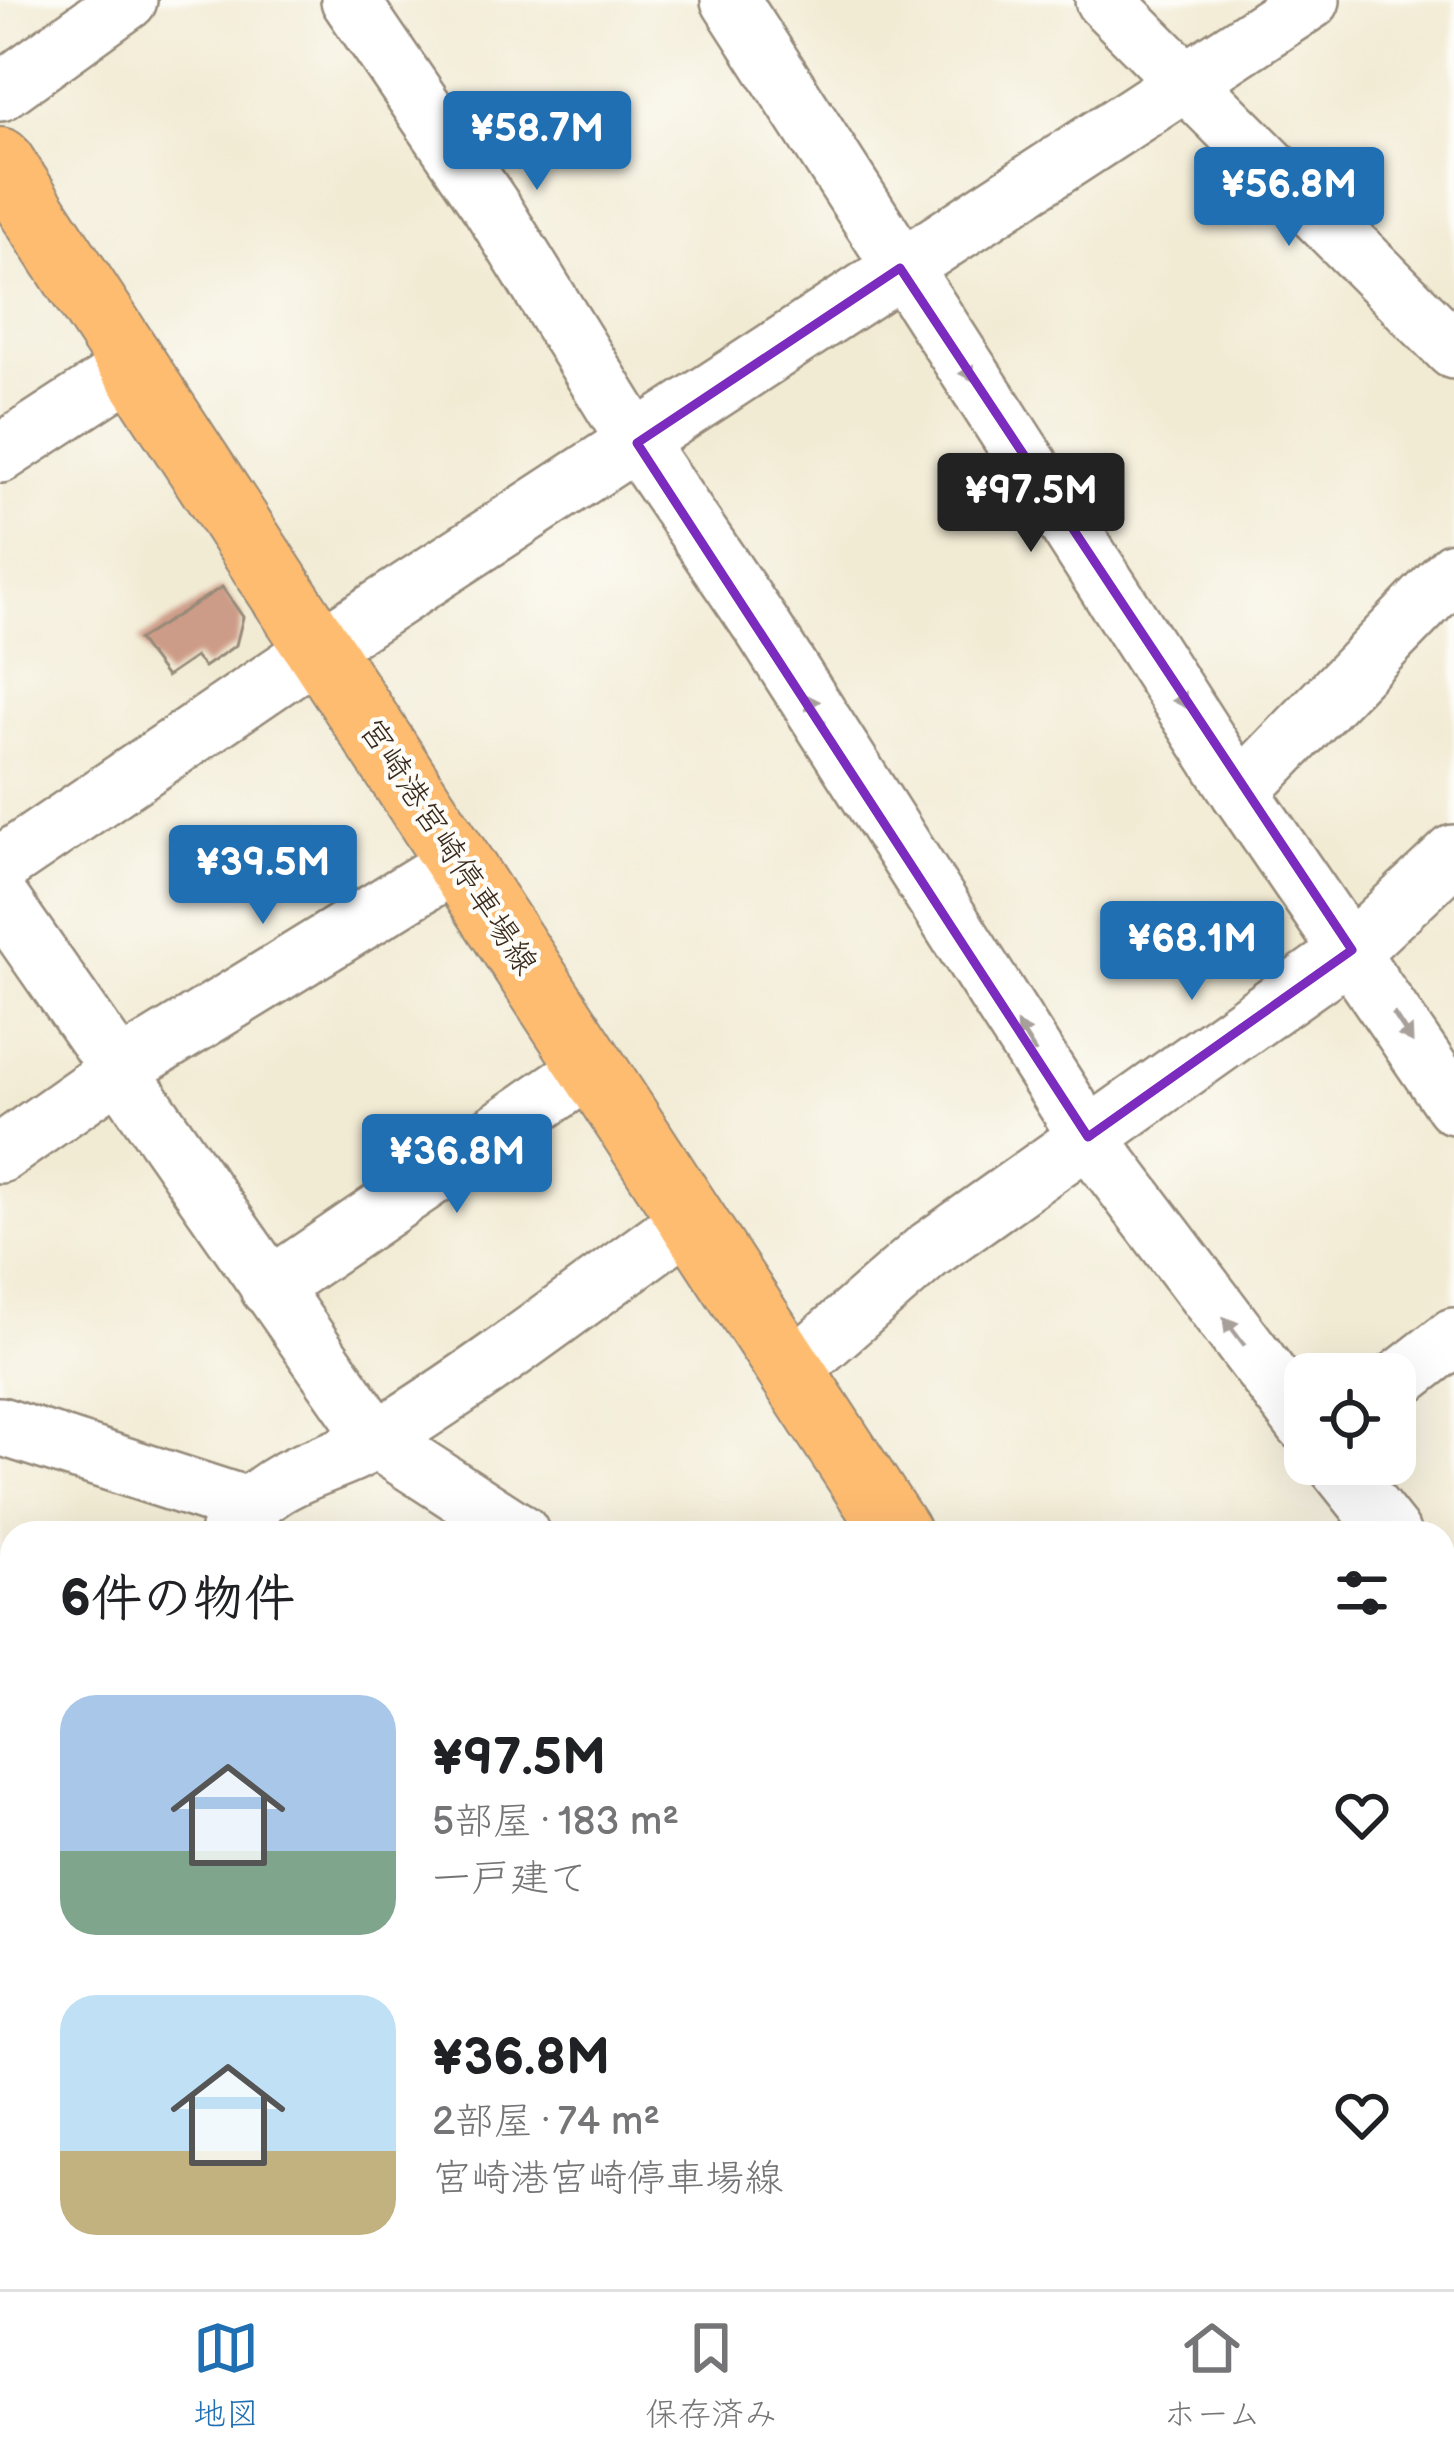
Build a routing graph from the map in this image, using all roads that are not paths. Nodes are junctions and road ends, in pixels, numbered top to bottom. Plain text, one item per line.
1 (128, 0) edge
2 (350, 0) edge
3 (730, 0) edge
4 (1104, 0) edge
5 (1311, 0) edge
6 (1191, 83) junction
7 (0, 92) edge
8 (0, 161) edge
9 (900, 268) junction
10 (1454, 350) edge
11 (132, 368) junction
12 (637, 443) junction
13 (0, 454) edge
14 (1454, 571) edge
15 (317, 650) junction
16 (1240, 792) junction
17 (1454, 854) edge
18 (459, 861) junction
19 (0, 866) edge
20 (0, 899) edge
21 (1434, 907) edge
22 (1352, 950) junction
23 (592, 1067) junction
24 (116, 1072) junction
25 (1454, 1106) edge
26 (1088, 1137) junction
27 (0, 1154) edge
28 (692, 1220) junction
29 (269, 1288) junction
30 (1454, 1337) edge
31 (1416, 1367) edge
32 (793, 1369) junction
33 (1284, 1396) edge
34 (0, 1426) edge
35 (377, 1440) junction
36 (1353, 1485) edge
37 (238, 1519) edge
38 (502, 1521) edge
39 (889, 1521) edge
40 (1381, 1521) edge

1 - 7 street
2 - 12 street
3 - 9 street
4 - 6 street
5 - 6 street
6 - 9 street
6 - 10 street
8 - 11 main road, 宮崎港宮崎停車場線
9 - 12 street
9 -> 16 street
11 - 13 street
11 - 15 main road, 宮崎港宮崎停車場線
12 - 15 street
26 -> 12 street
14 - 16 street
15 - 18 main road, 宮崎港宮崎停車場線
15 - 19 street
16 - 22 street
17 - 21 street
18 - 23 main road, 宮崎港宮崎停車場線
18 - 24 street
20 - 24 street
21 - 22 street
22 -> 25 street
22 - 26 street
23 - 28 main road, 宮崎港宮崎停車場線
23 - 29 street
24 - 27 street
24 - 29 street
26 - 32 street
33 -> 26 street
28 - 32 main road, 宮崎港宮崎停車場線
28 - 35 street
29 - 35 street
30 - 31 street
32 - 39 main road, 宮崎港宮崎停車場線
34 - 37 street
35 - 37 street
35 - 38 street
36 - 40 street

